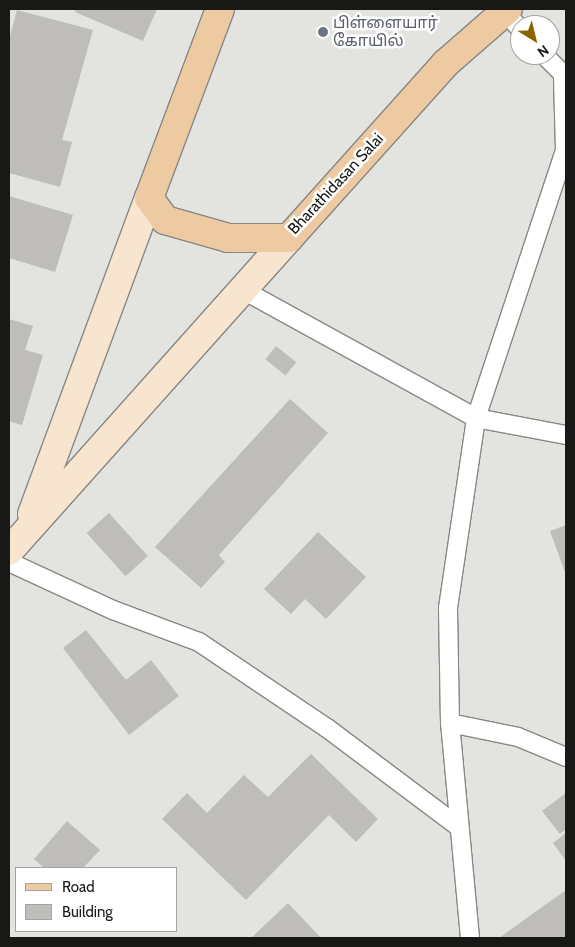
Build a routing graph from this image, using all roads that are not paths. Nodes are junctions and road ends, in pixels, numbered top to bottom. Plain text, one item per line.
1 (220, 9) edge
2 (510, 17) edge
3 (554, 65) edge
4 (565, 77) edge
5 (148, 198) junction
6 (289, 238) junction
7 (243, 290) junction
8 (476, 418) junction
9 (566, 435) edge
10 (27, 528) junction
11 (9, 551) edge
12 (9, 562) edge
13 (450, 723) junction
14 (566, 756) edge
15 (460, 827) junction
16 (470, 938) edge

1 - 5 main road
2 - 6 main road, Bharathidasan Salai
3 - 4 lane
4 - 8 lane
5 - 6 main road, Bharathidasan Salai
5 - 10 street
6 - 7 street
7 - 8 lane
7 - 10 street
8 - 9 lane
8 - 13 lane
10 - 11 street
12 - 15 lane
13 - 14 lane
13 - 15 lane
15 - 16 lane

